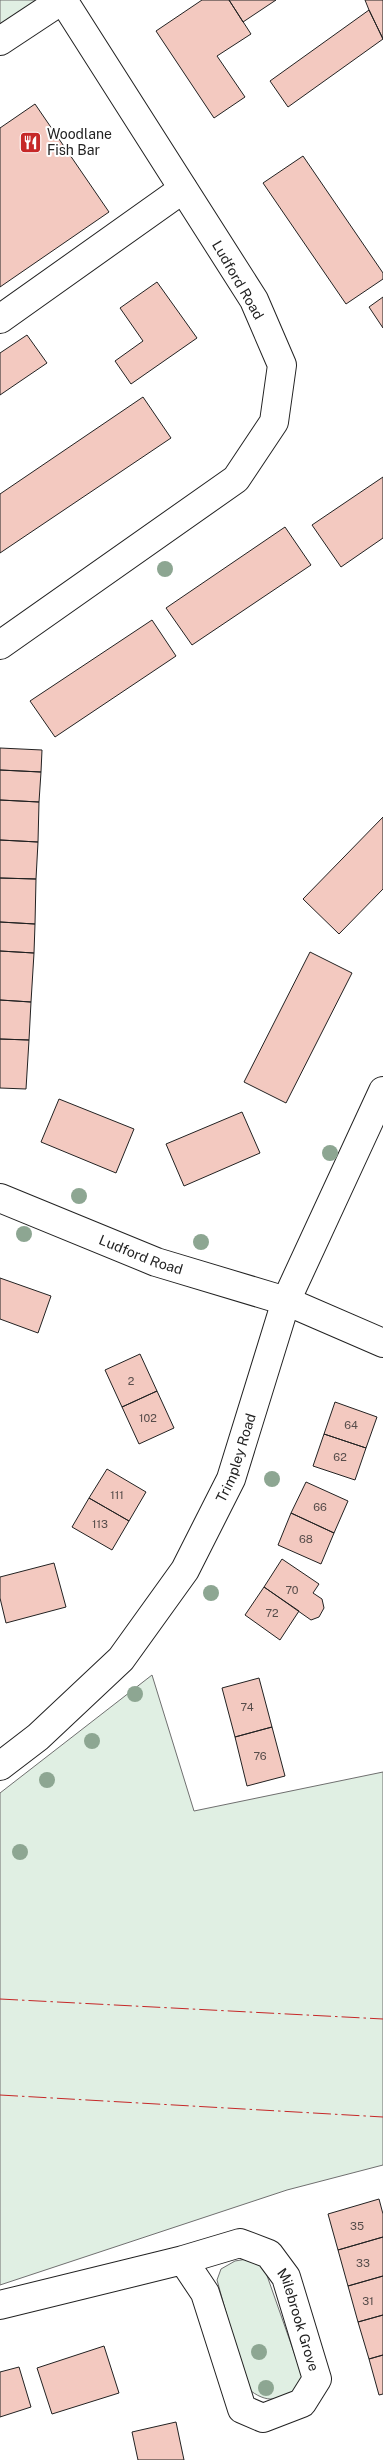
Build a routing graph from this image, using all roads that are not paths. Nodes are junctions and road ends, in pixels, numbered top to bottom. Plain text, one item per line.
1 (62, 0) edge
2 (0, 41) edge
3 (183, 189) junction
4 (0, 319) edge
5 (0, 644) edge
6 (383, 1091) edge
7 (0, 1198) edge
8 (286, 1301) junction
9 (383, 1343) edge
10 (0, 1766) edge
11 (183, 2260) junction
12 (0, 2306) edge

1 - 2 street
1 - 3 street, Ludford Road
3 - 4 street
3 - 5 street, Ludford Road
6 - 8 street, Trimpley Road
7 - 8 street, Ludford Road
8 - 9 street, Ludford Road
8 - 10 street, Trimpley Road
11 - 11 street, Milebrook Grove
11 - 12 street, Milebrook Grove

